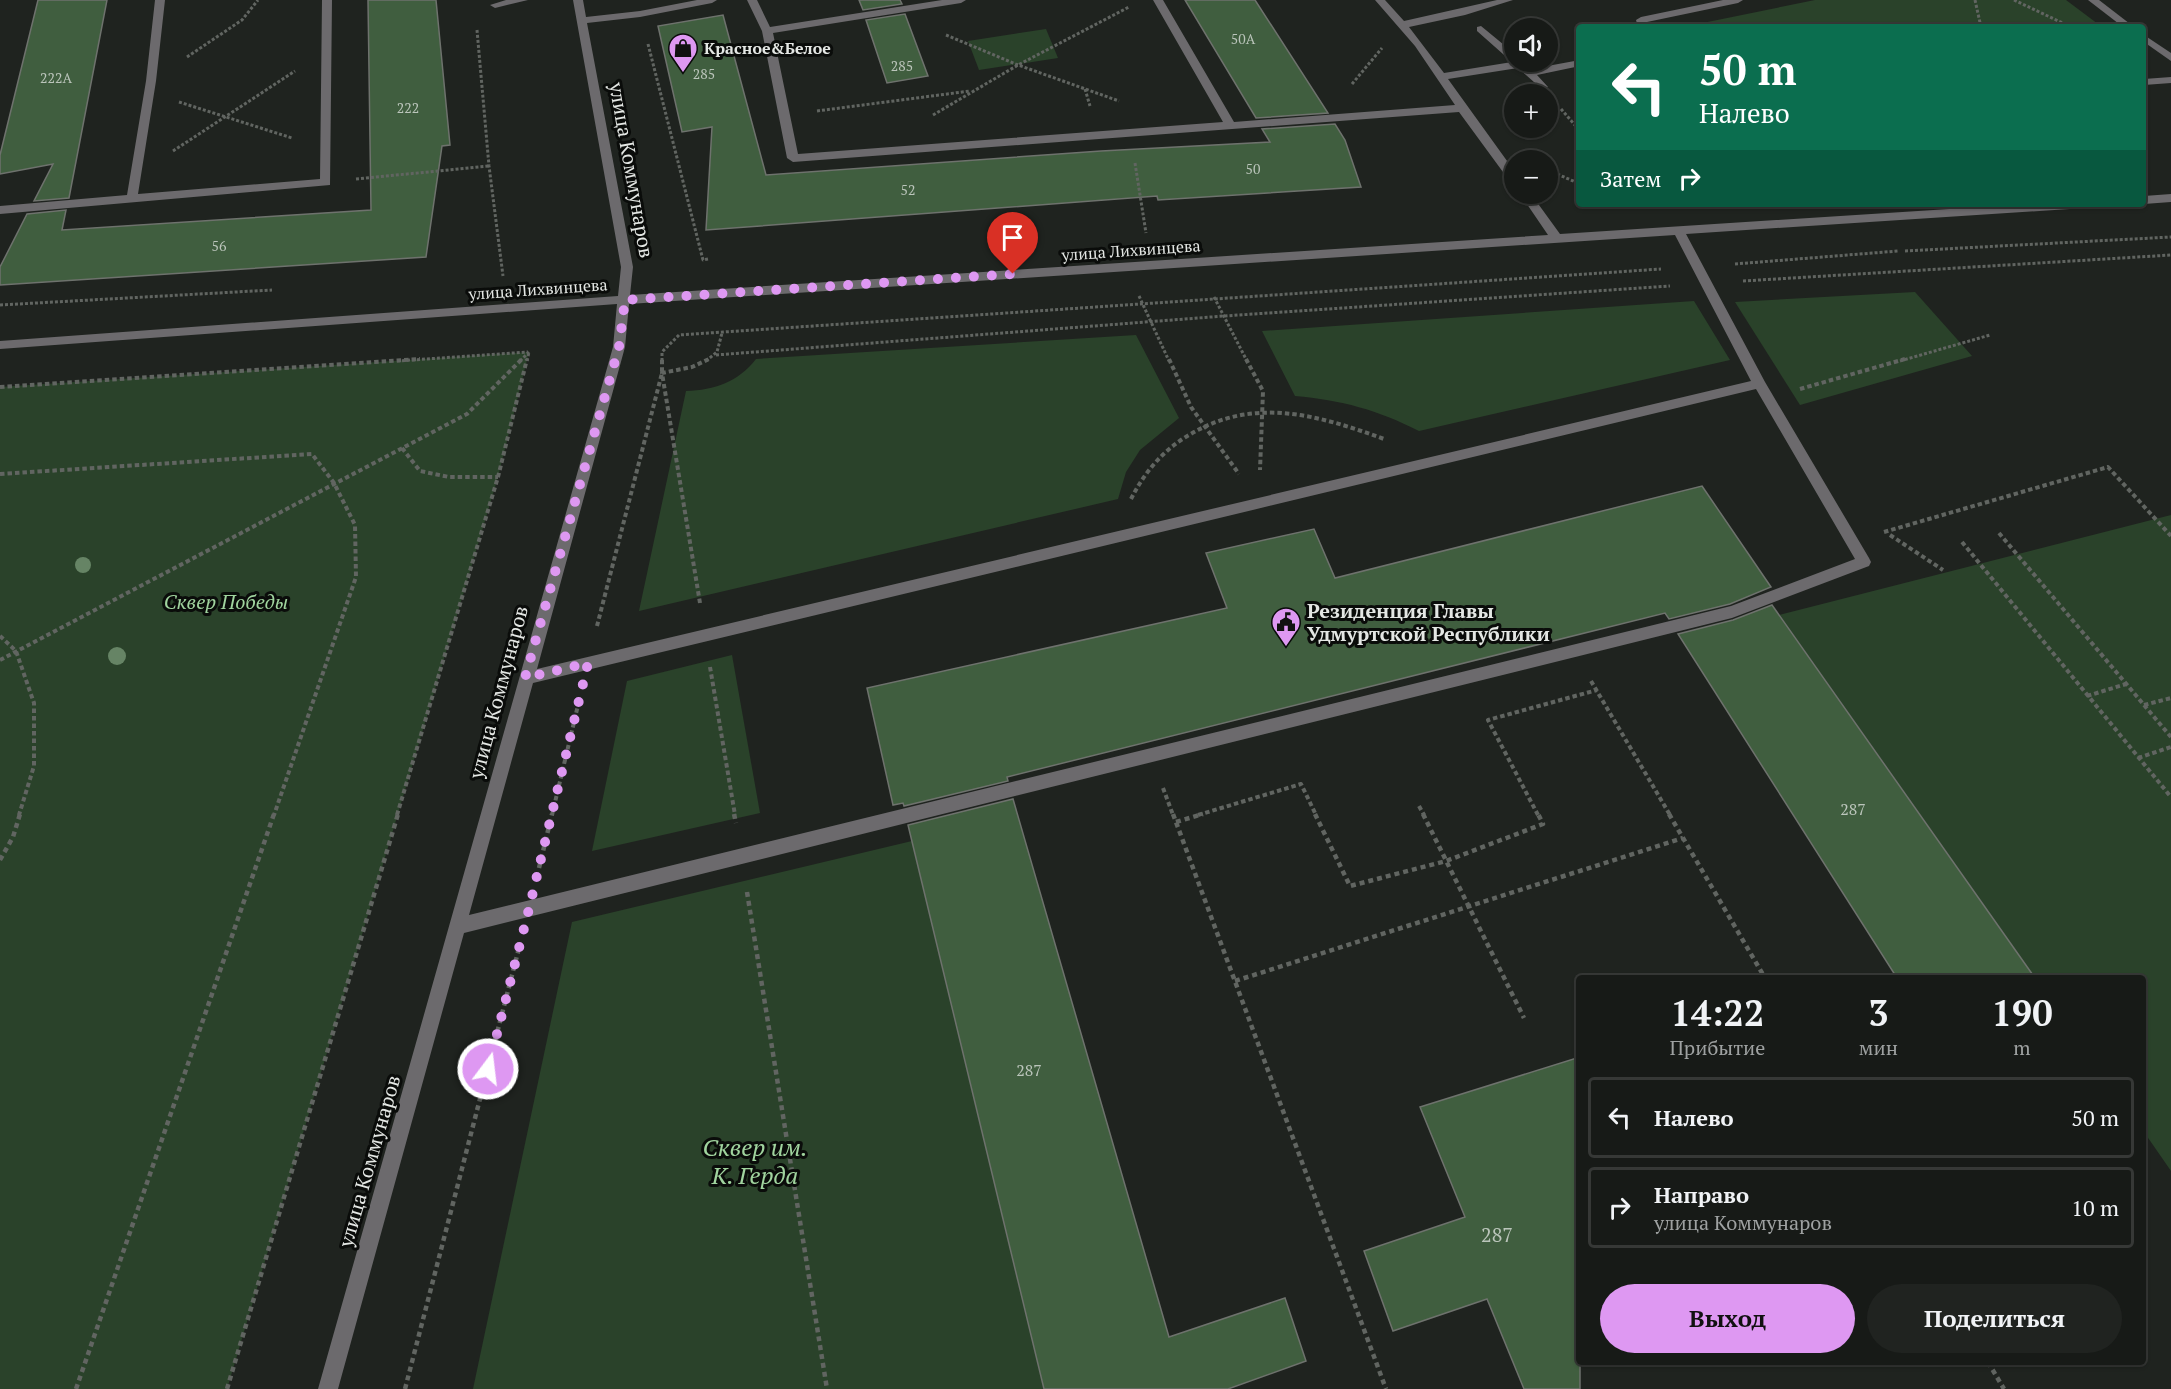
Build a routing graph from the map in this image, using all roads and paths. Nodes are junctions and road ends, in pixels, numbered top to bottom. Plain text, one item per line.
1 (160, 0) edge
2 (258, 0) edge
3 (327, 0) edge
4 (523, 0) edge
5 (578, 0) edge
6 (712, 0) edge
7 (752, 0) edge
8 (961, 0) edge
9 (1158, 0) edge
10 (1380, 0) edge
11 (1508, 0) edge
12 (1738, 0) edge
13 (1975, 0) edge
14 (2014, 0) edge
15 (2093, 0) edge
16 (917, 4) edge
17 (495, 5) dead end
18 (1132, 5) dead end
19 (890, 12) junction
20 (640, 14) junction
21 (476, 20) dead end
22 (582, 21) junction
23 (1642, 24) edge
24 (1980, 24) edge
25 (2065, 24) edge
26 (2125, 24) edge
27 (1402, 25) junction
28 (1481, 29) dead end
29 (767, 31) junction
30 (2146, 39) edge
31 (1504, 50) edge
32 (326, 51) junction
33 (2171, 58) edge
34 (1576, 64) edge
35 (1018, 65) junction
36 (1504, 65) edge
37 (1558, 67) edge
38 (1528, 72) edge
39 (1441, 77) junction
40 (2171, 80) edge
41 (151, 81) junction
42 (2146, 82) edge
43 (1540, 84) edge
44 (974, 91) junction
45 (148, 93) junction
46 (1129, 104) dead end
47 (1462, 108) junction
48 (784, 115) junction
49 (223, 116) junction
50 (1322, 118) junction
51 (1230, 125) junction
52 (1131, 132) junction
53 (326, 148) junction
54 (892, 151) junction
55 (1504, 165) edge
56 (489, 166) junction
57 (1558, 174) edge
58 (136, 176) junction
59 (326, 182) junction
60 (1576, 182) edge
61 (2171, 198) edge
62 (132, 199) junction
63 (2146, 200) edge
64 (1532, 204) edge
65 (2038, 207) edge
66 (0, 210) edge
67 (1678, 230) junction
68 (1146, 234) dead end
69 (2171, 237) edge
70 (1558, 240) junction
71 (2171, 255) edge
72 (703, 260) dead end
73 (1204, 262) junction
74 (1132, 266) junction
75 (1696, 267) junction
76 (503, 278) dead end
77 (1705, 284) junction
78 (275, 290) dead end
79 (1214, 298) junction
80 (625, 300) junction
81 (1141, 304) junction
82 (0, 305) edge
83 (1224, 316) junction
84 (1149, 321) junction
85 (722, 333) junction
86 (1990, 335) dead end
87 (0, 345) edge
88 (529, 352) junction
89 (716, 355) junction
90 (662, 373) junction
91 (0, 387) edge
92 (1763, 391) junction
93 (1262, 411) junction
94 (1204, 425) junction
95 (402, 448) junction
96 (1430, 463) junction
97 (0, 474) edge
98 (498, 477) junction
99 (334, 483) junction
100 (1259, 503) junction
101 (1877, 525) dead end
102 (1885, 532) junction
103 (1999, 533) dead end
104 (2171, 536) edge
105 (1119, 537) junction
106 (1962, 542) dead end
107 (1943, 570) dead end
108 (0, 636) edge
109 (16, 651) junction
110 (1574, 652) junction
111 (0, 660) edge
112 (588, 663) junction
113 (525, 678) junction
114 (2126, 684) junction
115 (1597, 690) junction
116 (2087, 696) junction
117 (2171, 698) edge
118 (2144, 705) junction
119 (2171, 737) edge
120 (2171, 747) edge
121 (1151, 756) junction
122 (2138, 758) junction
123 (2171, 797) edge
124 (1419, 807) dead end
125 (1176, 822) junction
126 (1683, 837) junction
127 (0, 860) edge
128 (1446, 861) junction
129 (1469, 906) junction
130 (529, 909) junction
131 (458, 926) junction
132 (1763, 975) edge
133 (1235, 981) junction
134 (1524, 1018) dead end
135 (1990, 1365) edge
136 (76, 1389) edge
137 (227, 1389) edge
138 (328, 1389) edge
139 (405, 1389) edge
140 (1386, 1389) edge
141 (2004, 1389) edge

1 - 41 street
2 - 41 path
3 - 32 street
4 - 17 street
5 - 22 street, улица Коммунаров
6 - 20 street
7 - 29 street
8 - 16 street
9 - 51 street
10 - 27 street
11 - 27 street
12 - 23 street
13 - 24 path
14 - 25 path
15 - 26 street
16 - 19 street
18 - 35 path
19 - 29 street
19 - 35 path
20 - 22 street
20 - 72 path
21 - 56 path
22 - 80 street, улица Коммунаров
27 - 39 street
27 - 50 path
28 - 31 street
29 - 48 street
30 - 33 street
32 - 49 path
32 - 53 street
34 - 37 street
35 - 44 path
35 - 46 path
36 - 39 street
38 - 43 street
39 - 47 street
40 - 42 street
41 - 45 street
44 - 48 path
44 - 54 path
45 - 49 path
45 - 58 street
47 - 50 street
47 - 55 street
48 - 54 street
49 - 53 path
49 - 58 path
50 - 51 street
51 - 52 street
52 - 54 street
52 - 68 path
53 - 59 street
56 - 59 path
56 - 76 path
57 - 60 path
58 - 62 street
59 - 62 street
61 - 63 street
62 - 66 street
64 - 70 street
65 - 67 street, улица Лихвинцева
67 - 70 street, улица Лихвинцева
67 - 75 street
69 - 75 path
70 - 73 street, улица Лихвинцева
71 - 77 path
73 - 74 street, улица Лихвинцева
73 - 79 path
74 - 80 street, улица Лихвинцева
74 - 81 path
75 - 77 street
75 - 79 path
77 - 83 path
77 - 92 street
78 - 82 path
79 - 81 path
79 - 83 path
80 - 87 street, улица Лихвинцева
80 - 113 street, улица Коммунаров
81 - 84 path
81 - 85 path
83 - 84 path
83 - 93 path
84 - 89 path
84 - 94 path
85 - 89 path
85 - 90 path
86 - 92 path
88 - 91 path
88 - 95 path
88 - 98 path
89 - 90 path
90 - 112 path
92 - 96 street
92 - 110 street
93 - 94 path
93 - 96 path
93 - 100 path
94 - 100 path
94 - 105 path
95 - 98 path
95 - 99 path
96 - 100 street
97 - 99 path
98 - 137 path
99 - 109 path
99 - 136 path
100 - 105 street
101 - 102 path
102 - 104 path
102 - 107 path
103 - 114 path
105 - 112 street
106 - 116 path
108 - 109 path
109 - 111 path
109 - 127 path
110 - 115 path
110 - 121 street
112 - 113 street
112 - 130 path
113 - 131 street, улица Коммунаров
114 - 116 path
114 - 118 path
115 - 126 path
115 - 128 path
116 - 122 path
117 - 118 path
118 - 119 path
120 - 122 path
121 - 125 path
121 - 130 street
122 - 123 path
124 - 128 path
125 - 128 path
125 - 133 path
126 - 129 path
126 - 132 path
128 - 129 path
129 - 133 path
129 - 134 path
130 - 131 street
130 - 139 path
131 - 138 street, улица Коммунаров
133 - 140 path
135 - 141 path

